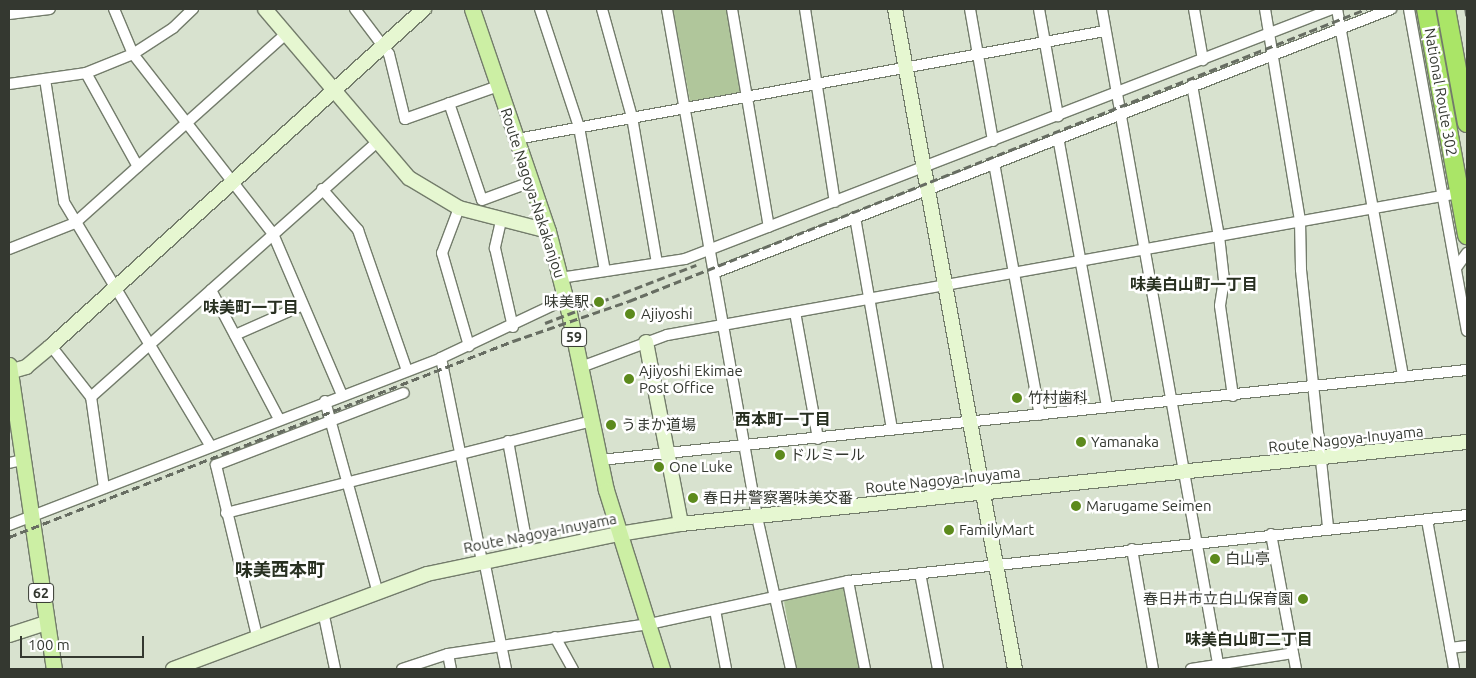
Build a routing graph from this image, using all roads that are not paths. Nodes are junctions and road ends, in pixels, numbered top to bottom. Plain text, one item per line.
1 (50, 9) edge
2 (114, 9) edge
3 (193, 9) edge
4 (265, 9) edge
5 (355, 9) edge
6 (424, 9) edge
7 (472, 9) edge
8 (540, 9) edge
9 (602, 9) edge
10 (667, 9) edge
11 (732, 9) edge
12 (804, 9) edge
13 (895, 9) edge
14 (970, 9) edge
15 (1039, 9) edge
16 (1102, 9) edge
17 (1194, 9) edge
18 (1265, 9) edge
19 (1332, 9) edge
20 (1337, 9) edge
21 (1391, 9) edge
22 (1409, 9) edge
23 (1446, 9) edge
24 (1452, 9) edge
25 (1428, 10) edge
26 (9, 14) edge
27 (1340, 27) junction
28 (1105, 30) junction
29 (286, 34) junction
30 (1270, 34) junction
31 (1045, 42) junction
32 (382, 46) junction
33 (1434, 50) junction
34 (133, 54) junction
35 (978, 55) junction
36 (1271, 55) junction
37 (1203, 60) junction
38 (1194, 64) junction
39 (906, 67) junction
40 (1420, 69) junction
41 (86, 73) junction
42 (1453, 75) junction
43 (45, 79) junction
44 (9, 84) edge
45 (1196, 84) junction
46 (498, 86) junction
47 (814, 86) junction
48 (333, 91) junction
49 (1467, 91) edge
50 (1118, 93) junction
51 (747, 96) junction
52 (449, 103) junction
53 (685, 108) junction
54 (1120, 114) junction
55 (1058, 116) junction
56 (632, 118) junction
57 (1467, 123) edge
58 (188, 125) junction
59 (579, 126) junction
60 (1058, 138) junction
61 (517, 139) junction
62 (1434, 139) junction
63 (993, 141) junction
64 (376, 143) junction
65 (1452, 154) junction
66 (994, 163) junction
67 (138, 167) junction
68 (926, 167) junction
69 (232, 181) junction
70 (531, 182) junction
71 (929, 188) junction
72 (322, 189) junction
73 (1459, 192) edge
74 (482, 200) junction
75 (835, 202) junction
76 (459, 208) junction
77 (1373, 208) junction
78 (476, 214) junction
79 (855, 216) junction
80 (501, 221) junction
81 (1300, 221) junction
82 (75, 223) junction
83 (769, 227) junction
84 (548, 231) junction
85 (273, 234) junction
86 (1467, 235) edge
87 (1219, 236) junction
88 (9, 249) edge
89 (709, 250) junction
90 (1145, 250) junction
91 (1467, 253) edge
92 (1080, 262) junction
93 (657, 263) junction
94 (1456, 268) junction
95 (605, 271) junction
96 (714, 273) junction
97 (1012, 273) junction
98 (560, 278) junction
99 (946, 284) junction
100 (115, 288) junction
101 (211, 290) junction
102 (871, 298) junction
103 (566, 299) junction
104 (303, 305) junction
105 (796, 312) junction
106 (723, 325) junction
107 (513, 327) junction
108 (1467, 331) edge
109 (235, 335) junction
110 (646, 342) junction
111 (149, 345) junction
112 (51, 346) junction
113 (468, 346) junction
114 (440, 358) junction
115 (581, 367) junction
116 (9, 369) edge
117 (1467, 370) edge
118 (407, 371) junction
119 (1403, 377) junction
120 (1315, 386) junction
121 (404, 393) dead end
122 (342, 395) junction
123 (1233, 396) junction
124 (91, 397) junction
125 (325, 401) junction
126 (1172, 401) junction
127 (1107, 407) junction
128 (1040, 415) junction
129 (279, 419) junction
130 (592, 420) junction
131 (970, 421) junction
132 (333, 422) junction
133 (892, 430) junction
134 (818, 439) junction
135 (508, 441) junction
136 (1467, 442) edge
137 (210, 445) junction
138 (745, 446) junction
139 (462, 453) junction
140 (669, 454) junction
141 (1323, 458) junction
142 (600, 460) junction
143 (15, 462) edge
144 (1185, 472) junction
145 (349, 481) junction
146 (104, 488) junction
147 (983, 492) junction
148 (226, 513) junction
149 (1467, 515) edge
150 (757, 516) junction
151 (30, 517) junction
152 (1427, 520) junction
153 (681, 524) junction
154 (9, 525) edge
155 (1328, 528) junction
156 (619, 534) junction
157 (1272, 534) junction
158 (1196, 543) junction
159 (1132, 549) junction
160 (528, 550) junction
161 (483, 560) junction
162 (996, 563) junction
163 (920, 572) junction
164 (848, 581) junction
165 (377, 590) junction
166 (777, 595) junction
167 (715, 610) junction
168 (323, 611) junction
169 (45, 623) junction
170 (648, 624) junction
171 (9, 635) edge
172 (257, 636) junction
173 (554, 637) junction
174 (500, 645) junction
175 (1467, 646) edge
176 (1450, 648) junction
177 (1293, 653) junction
178 (448, 654) junction
179 (1219, 667) edge
180 (54, 669) edge
181 (173, 669) edge
182 (335, 669) edge
183 (402, 669) edge
184 (451, 669) edge
185 (506, 669) edge
186 (573, 669) edge
187 (662, 669) edge
188 (726, 669) edge
189 (790, 669) edge
190 (865, 669) edge
191 (938, 669) edge
192 (1015, 669) edge
193 (1153, 669) edge
194 (1191, 669) edge
195 (1296, 669) edge
196 (1454, 669) edge

1 - 26 street
2 - 34 street
3 - 34 street
4 - 29 street
5 - 32 street
6 - 32 street
7 - 46 main road, Route Nagoya-Nakakanjou / 59
8 - 59 street
9 - 56 street
10 - 53 street
11 - 51 street
12 - 47 street
13 - 39 street
14 - 35 street
15 - 31 street
16 - 28 street
17 - 37 street
18 - 30 street
19 - 30 street
20 - 27 street
21 - 27 street
22 - 40 street
23 - 42 highway
24 - 42 highway
24 - 49 highway, National Route 302
25 - 33 highway, National Route 302
25 - 42 highway
27 - 36 street
27 - 77 street
28 - 31 street
28 - 50 street
29 - 48 street
29 - 58 street
30 - 36 street
30 - 37 street
31 - 35 street
31 - 55 street
32 - 48 street
32 - 52 street
33 - 40 street
33 - 65 highway, National Route 302
34 - 41 street
34 - 58 street
35 - 39 street
35 - 63 street
36 - 45 street
36 - 81 street
37 - 38 street
38 - 45 street
38 - 50 street
39 - 47 street
39 - 68 street
40 - 62 street
41 - 43 street
41 - 67 street
42 - 57 highway
42 - 73 highway
43 - 44 street
43 - 82 street
45 - 54 street
45 - 87 street
46 - 52 street
46 - 61 main road, Route Nagoya-Nakakanjou / 59
47 - 51 street
47 - 75 street
48 - 64 street
48 - 69 street
50 - 54 street
50 - 55 street
51 - 53 street
51 - 83 street
52 - 74 street
53 - 56 street
53 - 89 street
54 - 60 street
54 - 90 street
55 - 63 street
56 - 59 street
56 - 93 street
58 - 67 street
58 - 69 street
59 - 61 street
59 - 95 street
60 - 66 street
60 - 92 street
61 - 70 main road, Route Nagoya-Nakakanjou / 59
62 - 65 street
62 - 73 street
63 - 68 street
64 - 72 street
64 - 76 street
65 - 73 highway, National Route 302
66 - 71 street
66 - 97 street
67 - 82 street
68 - 71 street
68 - 75 street
69 - 85 street
69 - 100 street
70 - 74 street
70 - 84 main road, Route Nagoya-Nakakanjou / 59
71 - 79 street
71 - 99 street
72 - 85 street
72 - 118 street
73 - 77 street
73 - 86 highway, National Route 302
73 - 94 street
74 - 78 street
75 - 83 street
76 - 78 street
76 - 113 street
77 - 81 street
77 - 119 street
78 - 80 street
79 - 96 street
79 - 102 street
80 - 84 street
80 - 107 street
81 - 87 street
81 - 120 street
82 - 88 street
82 - 100 street
83 - 89 street
84 - 98 main road, Route Nagoya-Nakakanjou / 59
85 - 101 street
85 - 104 street
87 - 90 street
87 - 123 street
89 - 93 street
89 - 96 street
90 - 92 street
90 - 126 street
91 - 94 street
92 - 97 street
92 - 127 street
93 - 95 street
94 - 108 street
95 - 98 street
96 - 106 street
97 - 99 street
97 - 128 street
98 - 103 main road, Route Nagoya-Nakakanjou / 59
99 - 102 street
99 - 131 street
100 - 111 street
100 - 112 street
101 - 109 street
101 - 111 street
102 - 105 street
102 - 133 street
103 - 107 street
103 - 115 main road, Route Nagoya-Nakakanjou / 59
104 - 109 street
104 - 122 street
105 - 106 street
105 - 134 street
106 - 110 street
106 - 138 street
107 - 113 street
109 - 129 street
110 - 115 street
110 - 140 street
111 - 124 street
111 - 137 street
112 - 116 street
112 - 124 street
113 - 114 street
114 - 118 street
114 - 139 street
115 - 130 main road, Route Nagoya-Nakakanjou / 59
116 - 143 main road, 62
117 - 119 street
118 - 122 street
119 - 120 street
120 - 123 street
120 - 141 street
121 - 132 street
122 - 125 street
123 - 126 street
124 - 146 street
125 - 129 street
125 - 132 street
126 - 127 street
126 - 144 street
127 - 128 street
128 - 131 street
129 - 137 street
130 - 135 street
130 - 142 main road, Route Nagoya-Nakakanjou / 59
131 - 133 street
131 - 147 street
132 - 145 street
132 - 148 street
133 - 134 street
134 - 138 street
135 - 139 street
135 - 160 street
136 - 141 street, Route Nagoya-Inuyama
137 - 146 street
138 - 140 street
138 - 150 street
139 - 145 street
139 - 161 street
140 - 142 street
140 - 153 street
141 - 144 street, Route Nagoya-Inuyama
141 - 155 street
142 - 156 main road, Route Nagoya-Nakakanjou / 59
143 - 151 main road, 62
144 - 147 street, Route Nagoya-Inuyama
144 - 158 street
145 - 148 street
145 - 165 street
146 - 151 street
147 - 150 street, Route Nagoya-Inuyama
147 - 162 street
148 - 172 street
149 - 152 street
150 - 153 street, Route Nagoya-Inuyama
150 - 166 street
151 - 154 street
151 - 169 main road, 62
152 - 155 street
152 - 176 street
153 - 156 street, Route Nagoya-Inuyama
155 - 157 street
156 - 160 street, Route Nagoya-Inuyama
156 - 170 main road, Route Nagoya-Nakakanjou / 59
157 - 158 street
157 - 177 street
158 - 159 street
158 - 179 street
159 - 162 street
159 - 193 street
160 - 161 street, Route Nagoya-Inuyama
161 - 165 street, Route Nagoya-Inuyama
161 - 174 street
162 - 163 street
162 - 192 street
163 - 164 street
163 - 191 street
164 - 166 street
164 - 190 street
165 - 168 street, Route Nagoya-Inuyama
166 - 167 street
166 - 189 street
167 - 170 street
167 - 188 street
168 - 172 street, Route Nagoya-Inuyama
168 - 182 street
169 - 171 street
169 - 180 main road, 62
170 - 173 street
170 - 187 main road, Route Nagoya-Nakakanjou / 59
172 - 181 street, Route Nagoya-Inuyama
173 - 174 street
173 - 186 street
174 - 178 street
174 - 185 street
175 - 176 street
176 - 196 street
177 - 179 street
177 - 195 street
178 - 183 street
178 - 184 street
179 - 194 street

